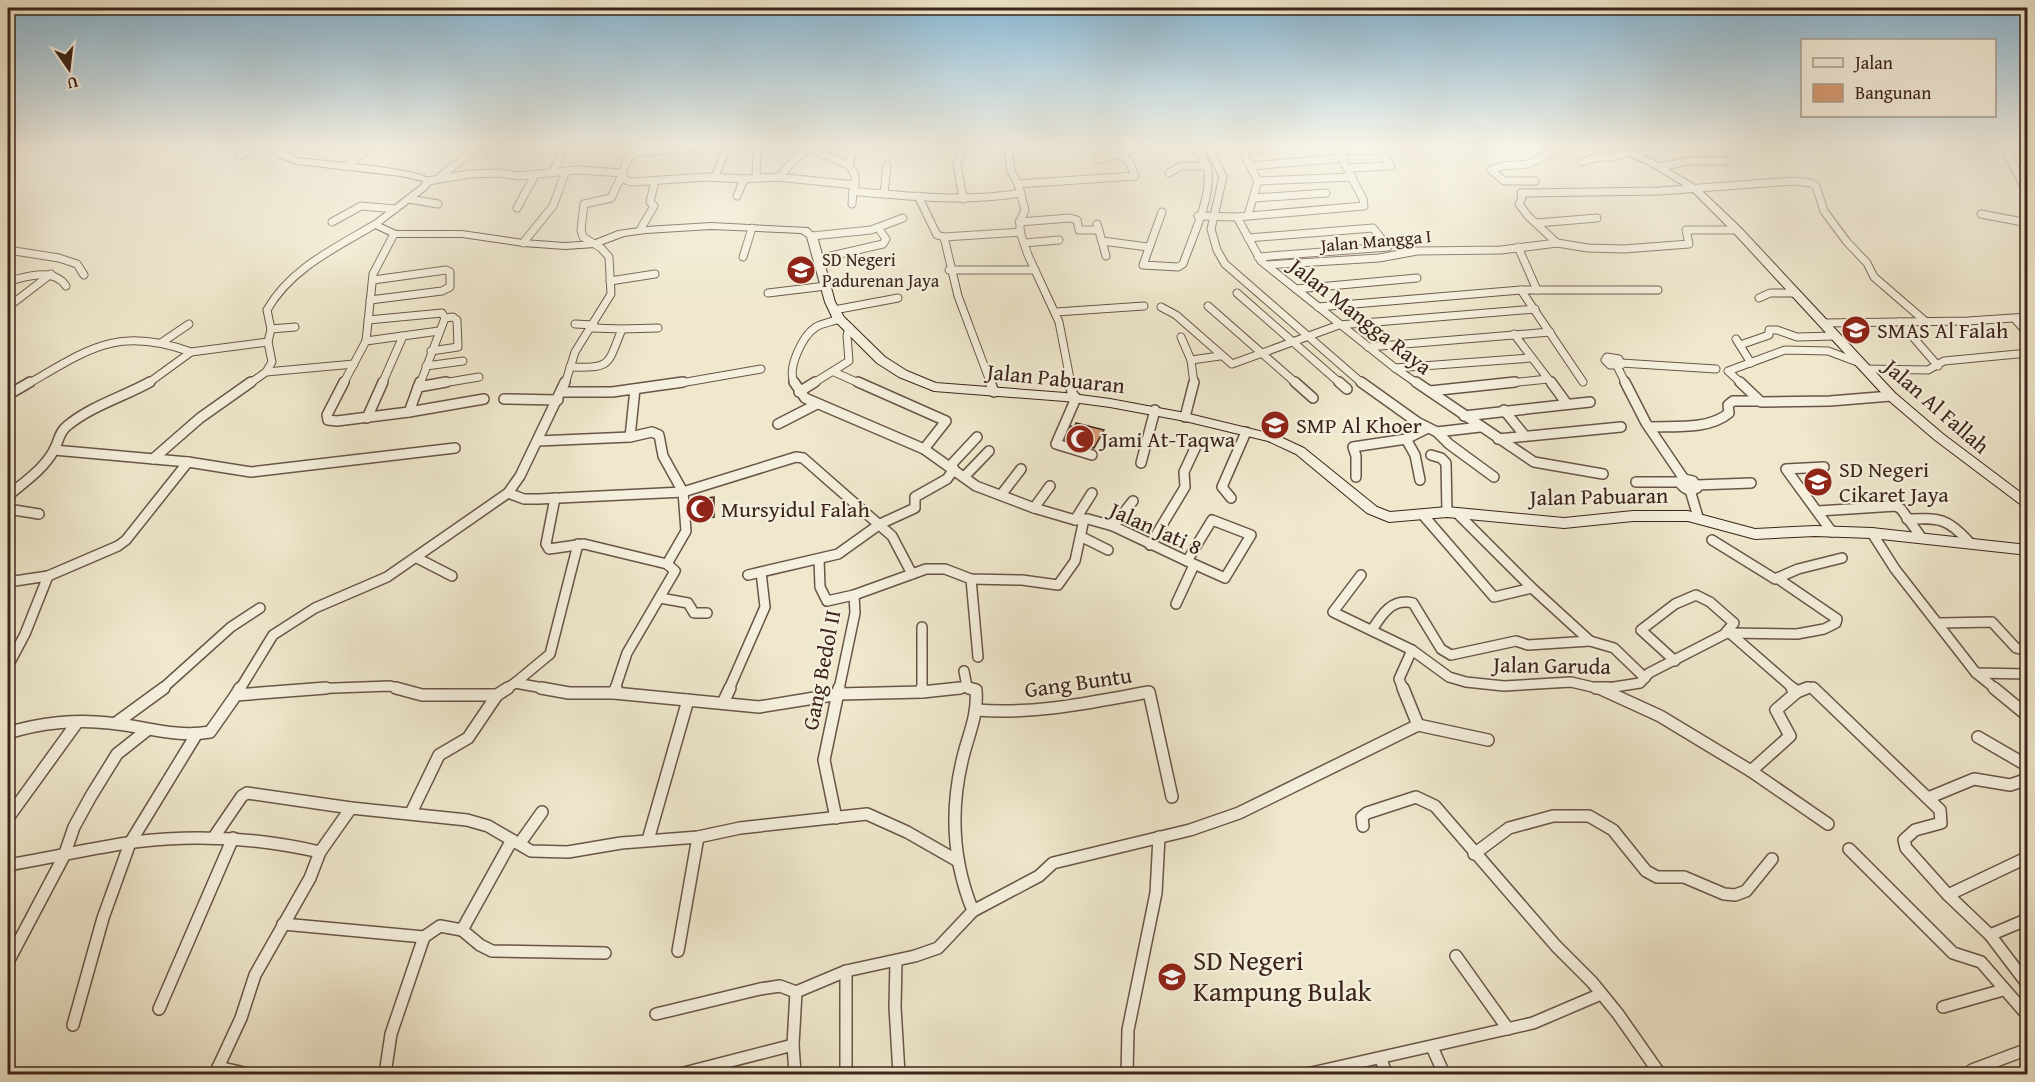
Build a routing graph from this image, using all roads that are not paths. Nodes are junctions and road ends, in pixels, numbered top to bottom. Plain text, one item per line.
1 (412, 196) edge
2 (523, 196) edge
3 (557, 196) edge
4 (612, 196) edge
5 (651, 196) edge
6 (853, 196) edge
7 (918, 196) edge
8 (925, 196) edge
9 (998, 196) edge
10 (1022, 196) edge
11 (1205, 196) edge
12 (1214, 196) edge
13 (1276, 196) edge
14 (1361, 196) edge
15 (1522, 196) edge
16 (1703, 196) edge
17 (1819, 196) edge
18 (1254, 198) joint
19 (409, 199) junction
20 (963, 199) joint
21 (438, 204) dead end
22 (852, 204) dead end
23 (517, 208) dead end
24 (395, 209) junction
25 (1162, 212) dead end
26 (1981, 214) dead end
27 (1248, 215) junction
28 (1204, 217) junction
29 (1237, 217) junction
30 (903, 218) dead end
31 (1597, 218) dead end
32 (332, 222) dead end
33 (1019, 222) junction
34 (1537, 223) junction
35 (2028, 223) edge
36 (374, 225) junction
37 (752, 228) junction
38 (879, 229) junction
39 (640, 230) junction
40 (1737, 230) junction
41 (1021, 232) junction
42 (394, 234) junction
43 (812, 236) junction
44 (944, 237) junction
45 (1248, 238) junction
46 (1059, 240) dead end
47 (1102, 241) junction
48 (524, 243) junction
49 (595, 243) junction
50 (1024, 243) junction
51 (1557, 243) junction
52 (1148, 247) junction
53 (1518, 247) junction
54 (8, 250) edge
55 (1106, 256) dead end
56 (742, 257) dead end
57 (1258, 257) junction
58 (819, 259) junction
59 (1267, 265) junction
60 (949, 270) junction
61 (1035, 270) junction
62 (51, 274) junction
63 (655, 274) dead end
64 (84, 275) dead end
65 (1417, 278) dead end
66 (8, 280) edge
67 (373, 280) junction
68 (610, 281) junction
69 (66, 286) dead end
70 (826, 286) junction
71 (1296, 289) junction
72 (1521, 290) junction
73 (1537, 290) junction
74 (1658, 290) dead end
75 (768, 293) dead end
76 (1237, 293) dead end
77 (1796, 293) junction
78 (898, 298) dead end
79 (1759, 298) dead end
80 (370, 300) junction
81 (1144, 306) dead end
82 (1208, 306) dead end
83 (8, 307) edge
84 (1161, 307) dead end
85 (1318, 307) junction
86 (1535, 309) junction
87 (1056, 312) junction
88 (836, 315) junction
89 (2028, 317) edge
90 (445, 318) junction
91 (2015, 319) junction
92 (368, 320) junction
93 (1925, 321) junction
94 (1900, 322) junction
95 (189, 324) dead end
96 (575, 324) dead end
97 (1824, 324) junction
98 (1339, 325) junction
99 (593, 326) junction
100 (295, 327) dead end
101 (849, 327) junction
102 (622, 328) junction
103 (658, 328) dead end
104 (270, 329) junction
105 (439, 331) junction
106 (1550, 332) junction
107 (1514, 334) junction
108 (2028, 334) edge
109 (403, 336) junction
110 (1835, 336) junction
111 (1308, 337) junction
112 (1181, 338) dead end
113 (366, 341) junction
114 (1296, 341) junction
115 (268, 342) junction
116 (161, 343) junction
117 (1368, 347) junction
118 (430, 351) junction
119 (191, 352) junction
120 (1262, 353) junction
121 (2028, 353) edge
122 (1220, 356) junction
123 (1531, 358) junction
124 (463, 360) dead end
125 (1191, 360) junction
126 (1751, 363) junction
127 (354, 364) junction
128 (426, 366) junction
129 (1863, 366) junction
130 (1938, 366) junction
131 (570, 367) junction
132 (1395, 368) junction
133 (761, 369) dead end
134 (1716, 369) dead end
135 (266, 372) junction
136 (834, 372) junction
137 (479, 377) dead end
138 (1548, 379) junction
139 (1583, 382) dead end
140 (418, 387) junction
141 (635, 389) junction
142 (1347, 389) dead end
143 (799, 392) junction
144 (994, 392) junction
145 (1430, 392) junction
146 (8, 395) edge
147 (560, 396) junction
148 (1891, 396) junction
149 (1076, 398) junction
150 (1313, 398) dead end
151 (484, 399) dead end
152 (504, 399) dead end
153 (1758, 401) junction
154 (1590, 402) dead end
155 (817, 404) junction
156 (1567, 404) junction
157 (1155, 410) junction
158 (1504, 410) junction
159 (409, 412) junction
160 (1464, 416) junction
161 (1185, 417) junction
162 (367, 418) junction
163 (778, 424) dead end
164 (1480, 427) junction
165 (1621, 427) dead end
166 (1428, 428) junction
167 (1649, 428) junction
168 (1246, 432) junction
169 (1437, 432) junction
170 (630, 436) junction
171 (1525, 436) junction
172 (977, 437) dead end
173 (1406, 439) junction
174 (1498, 439) junction
175 (538, 441) junction
176 (1197, 444) dead end
177 (455, 448) dead end
178 (924, 449) junction
179 (54, 450) junction
180 (989, 451) dead end
181 (1092, 455) dead end
182 (1431, 455) dead end
183 (153, 459) junction
184 (188, 462) junction
185 (1141, 463) dead end
186 (952, 467) junction
187 (1824, 467) dead end
188 (1021, 469) dead end
189 (1603, 474) dead end
190 (964, 477) junction
191 (1356, 477) dead end
192 (1494, 477) dead end
193 (1420, 480) dead end
194 (1682, 480) junction
195 (1636, 482) dead end
196 (1751, 483) dead end
197 (1050, 486) dead end
198 (1693, 487) junction
199 (683, 492) junction
200 (508, 493) junction
201 (1092, 493) dead end
202 (1001, 495) junction
203 (8, 496) edge
204 (555, 498) junction
205 (1231, 498) dead end
206 (1133, 501) dead end
207 (2028, 505) edge
208 (1034, 508) junction
209 (8, 509) edge
210 (1818, 511) junction
211 (1452, 513) junction
212 (39, 514) dead end
213 (1423, 515) junction
214 (1698, 517) junction
215 (1080, 519) junction
216 (1907, 519) junction
217 (880, 524) junction
218 (1113, 526) junction
219 (1832, 532) junction
220 (1872, 533) junction
221 (1082, 537) junction
222 (1921, 537) junction
223 (1712, 540) dead end
224 (1969, 542) junction
225 (578, 544) junction
226 (1150, 545) junction
227 (1108, 550) dead end
228 (2028, 550) edge
229 (417, 558) junction
230 (1842, 558) dead end
231 (819, 559) junction
232 (1191, 563) junction
233 (668, 564) junction
234 (761, 572) junction
235 (912, 574) junction
236 (748, 575) dead end
237 (1361, 575) dead end
238 (48, 576) junction
239 (452, 576) dead end
240 (1778, 578) junction
241 (971, 579) junction
242 (8, 582) edge
243 (1532, 588) junction
244 (855, 595) junction
245 (660, 598) junction
246 (1176, 604) dead end
247 (260, 608) dead end
248 (707, 613) dead end
249 (1940, 623) junction
250 (922, 627) dead end
251 (1372, 630) junction
252 (1728, 633) junction
253 (1590, 641) junction
254 (20, 648) junction
255 (1412, 650) junction
256 (2028, 651) edge
257 (8, 654) edge
258 (978, 657) dead end
259 (1673, 662) junction
260 (8, 666) edge
261 (964, 671) dead end
262 (1976, 673) junction
263 (2028, 674) edge
264 (1647, 675) junction
265 (515, 683) junction
266 (967, 687) junction
267 (1601, 689) junction
268 (922, 692) junction
269 (1797, 692) junction
270 (614, 693) junction
271 (839, 693) junction
272 (236, 695) junction
273 (497, 695) junction
274 (688, 700) junction
275 (723, 703) junction
276 (977, 710) junction
277 (2026, 712) edge
278 (116, 723) junction
279 (76, 724) junction
280 (1418, 725) junction
281 (146, 731) junction
282 (8, 733) edge
283 (196, 735) junction
284 (1978, 737) dead end
285 (1488, 740) dead end
286 (2028, 766) edge
287 (1751, 771) junction
288 (2028, 779) edge
289 (1172, 797) dead end
290 (1928, 798) junction
291 (351, 808) junction
292 (542, 812) dead end
293 (411, 813) junction
294 (8, 818) edge
295 (836, 818) junction
296 (1828, 824) dead end
297 (1363, 826) dead end
298 (214, 837) junction
299 (698, 837) junction
300 (1159, 837) junction
301 (233, 838) junction
302 (648, 840) junction
303 (516, 841) junction
304 (130, 843) junction
305 (1849, 849) dead end
306 (320, 852) junction
307 (1474, 854) junction
308 (64, 856) junction
309 (2028, 857) edge
310 (1772, 859) dead end
311 (956, 860) junction
312 (8, 865) edge
313 (1948, 894) junction
314 (973, 911) junction
315 (2028, 920) edge
316 (284, 924) junction
317 (462, 930) junction
318 (1990, 935) junction
319 (424, 937) junction
320 (678, 951) dead end
321 (605, 953) dead end
322 (1456, 956) dead end
323 (896, 961) junction
324 (8, 962) edge
325 (846, 971) junction
326 (2028, 986) edge
327 (2003, 990) junction
328 (796, 992) junction
329 (1601, 994) junction
330 (1942, 1007) dead end
331 (159, 1008) dead end
332 (656, 1014) dead end
333 (2028, 1016) edge
334 (73, 1025) dead end
335 (1508, 1029) junction
336 (793, 1046) junction
337 (1432, 1047) junction
338 (2028, 1049) edge
339 (1381, 1059) junction
340 (721, 1070) edge
341 (1972, 1070) dead end
342 (216, 1071) edge
343 (897, 1071) edge
344 (1337, 1071) edge
345 (1659, 1073) edge
346 (249, 1074) edge
347 (385, 1074) edge
348 (685, 1074) edge
349 (795, 1074) edge
350 (846, 1074) edge
351 (1127, 1074) edge
352 (1307, 1074) edge
353 (1386, 1074) edge
354 (1444, 1074) edge
355 (1644, 1074) edge

1 - 19 street
2 - 23 street
3 - 48 street
4 - 49 street
5 - 39 street
6 - 22 street
7 - 44 street
8 - 20 street
9 - 20 street
10 - 33 street
11 - 28 street
12 - 28 street
13 - 18 street
14 - 27 street
15 - 34 street
16 - 40 street, Jalan Al Fallah
17 - 93 street
18 - 27 street
19 - 21 street
19 - 24 street
24 - 32 street
24 - 36 street
25 - 52 street
26 - 35 street
27 - 29 street
28 - 29 street
28 - 52 street
28 - 111 street
29 - 45 street, Jalan Mangga Raya
30 - 38 street
31 - 34 street
33 - 41 street
33 - 47 street
34 - 51 street
36 - 42 street
36 - 104 street
37 - 39 street
37 - 43 street
37 - 56 street
38 - 43 street
38 - 58 street
39 - 49 street
40 - 51 street, Jalan Mangga I
40 - 77 street, Jalan Al Fallah
41 - 44 street
41 - 50 street
42 - 48 street
42 - 67 street
43 - 58 street
44 - 60 street
45 - 57 street, Jalan Mangga Raya
45 - 57 street
46 - 50 street
47 - 52 street
47 - 55 street
48 - 49 street
49 - 68 street
50 - 61 street
51 - 53 street, Jalan Mangga I
53 - 59 street, Jalan Mangga I
53 - 73 street
54 - 64 street
57 - 59 street, Jalan Mangga Raya
58 - 70 street
59 - 71 street, Jalan Mangga Raya
60 - 61 street
60 - 144 street
61 - 87 street
62 - 66 street
62 - 69 street
62 - 83 street
63 - 68 street
65 - 71 street
67 - 80 street
67 - 80 street
68 - 99 street
70 - 75 street
70 - 88 street
71 - 85 street, Jalan Mangga Raya
72 - 73 street
72 - 85 street
72 - 86 street
73 - 74 street
76 - 114 street
77 - 79 street
77 - 97 street, Jalan Al Fallah
78 - 88 street
80 - 92 street
81 - 87 street
82 - 120 street
84 - 122 street
85 - 98 street, Jalan Mangga Raya
86 - 98 street
86 - 106 street
87 - 149 street
88 - 101 street, Jalan Pabuaran
88 - 143 street
89 - 91 street
90 - 92 street
90 - 105 street
90 - 118 street
91 - 93 street
91 - 108 street
92 - 113 street
93 - 94 street
94 - 97 street
94 - 130 street
95 - 116 street
96 - 99 street
97 - 110 street, Jalan Al Fallah
98 - 111 street
98 - 117 street, Jalan Mangga Raya
99 - 102 street
99 - 131 street
100 - 104 street
101 - 136 street
101 - 144 street, Jalan Pabuaran
102 - 103 street
102 - 131 street
104 - 115 street
105 - 109 street
105 - 118 street
106 - 107 street
106 - 139 street
107 - 117 street
107 - 123 street
109 - 113 street
109 - 162 street
110 - 126 street
110 - 129 street, Jalan Al Fallah
111 - 114 street
111 - 166 street
112 - 125 street
113 - 127 street
114 - 120 street
114 - 142 street
115 - 119 street
115 - 135 street
116 - 119 street
116 - 146 street
117 - 132 street, Jalan Mangga Raya
118 - 128 street
119 - 179 street
120 - 122 street
120 - 150 street
121 - 130 street
122 - 125 street
123 - 132 street
123 - 138 street
124 - 128 street
125 - 161 street
126 - 129 street
126 - 153 street
127 - 135 street
127 - 162 street
128 - 140 street
129 - 130 street
129 - 148 street, Jalan Al Fallah
131 - 147 street
132 - 145 street, Jalan Mangga Raya
133 - 141 street
134 - 167 street
135 - 183 street
136 - 143 street
136 - 178 street
137 - 140 street
138 - 145 street
138 - 156 street
140 - 159 street
141 - 147 street
141 - 170 street
143 - 155 street, Jalan Jati 8
144 - 149 street, Jalan Pabuaran
145 - 160 street, Jalan Mangga Raya
147 - 152 street
147 - 175 street
148 - 153 street
148 - 207 street, Jalan Al Fallah
149 - 157 street, Jalan Pabuaran
149 - 181 street
151 - 159 street
153 - 167 street
154 - 156 street
155 - 163 street
155 - 178 street, Jalan Jati 8
156 - 158 street
157 - 161 street, Jalan Pabuaran
157 - 185 street
158 - 160 street
158 - 171 street
159 - 162 street
160 - 164 street, Jalan Mangga Raya
161 - 168 street, Jalan Pabuaran
164 - 169 street
164 - 174 street, Jalan Mangga Raya
165 - 171 street
166 - 169 street
166 - 173 street
167 - 194 street
168 - 205 street
168 - 213 street, Jalan Pabuaran
169 - 192 street
170 - 175 street
170 - 199 street
171 - 174 street
172 - 186 street
173 - 191 street
173 - 193 street
174 - 189 street, Jalan Mangga Raya
175 - 200 street
176 - 226 street
177 - 184 street
178 - 186 street, Jalan Jati 8
179 - 183 street
179 - 203 street
180 - 190 street
182 - 211 street
183 - 184 street
184 - 238 street
186 - 190 street, Jalan Jati 8
186 - 217 street
187 - 210 street
188 - 202 street
190 - 202 street, Jalan Jati 8
194 - 195 street
194 - 198 street
196 - 198 street
197 - 208 street
198 - 214 street
199 - 204 street
199 - 217 street
199 - 233 street
200 - 204 street
200 - 229 street
201 - 215 street
202 - 208 street, Jalan Jati 8
204 - 225 street
206 - 218 street
208 - 215 street, Jalan Jati 8
209 - 212 street
210 - 216 street
210 - 219 street
211 - 213 street, Jalan Pabuaran
211 - 214 street, Jalan Pabuaran
211 - 243 street
213 - 243 street
214 - 219 street, Jalan Pabuaran
215 - 218 street, Jalan Jati 8
215 - 221 street, Gang Bedol II
216 - 222 street
216 - 224 street
217 - 231 street
217 - 235 street
218 - 226 street, Jalan Jati 8
219 - 220 street, Jalan Pabuaran
220 - 222 street, Jalan Pabuaran
220 - 249 street
221 - 227 street
221 - 241 street, Gang Bedol II
222 - 224 street, Jalan Pabuaran
223 - 240 street
224 - 228 street, Jalan Pabuaran
225 - 233 street
225 - 265 street
226 - 232 street, Jalan Jati 8
229 - 239 street
229 - 272 street
230 - 240 street
231 - 234 street
231 - 244 street
232 - 232 street, Jalan Jati 8
232 - 246 street
233 - 245 street
234 - 236 street
234 - 275 street
235 - 241 street, Gang Bedol II
235 - 244 street, Gang Bedol II
237 - 251 street, Jalan Garuda
238 - 242 street
238 - 254 street
240 - 252 street
241 - 258 street
243 - 253 street
244 - 271 street, Gang Bedol II
245 - 248 street
245 - 270 street
247 - 278 street
249 - 256 street
249 - 262 street
250 - 268 street
251 - 253 street
251 - 255 street, Jalan Garuda
252 - 259 street, Jalan Garuda
252 - 259 street
252 - 269 street
253 - 264 street
254 - 257 street
254 - 260 street
255 - 267 street, Jalan Garuda
255 - 280 street
259 - 264 street, Jalan Garuda
261 - 266 street
262 - 263 street
262 - 277 street
264 - 267 street, Jalan Garuda
265 - 270 street
265 - 273 street
266 - 268 street
266 - 276 street
267 - 287 street
268 - 271 street
269 - 287 street
269 - 290 street
270 - 274 street
271 - 275 street
271 - 295 street, Gang Bedol II
272 - 273 street
272 - 283 street
273 - 293 street
274 - 275 street
274 - 302 street
276 - 289 street, Gang Buntu
276 - 311 street
278 - 279 street
278 - 281 street
279 - 282 street
279 - 294 street
280 - 285 street
280 - 300 street
281 - 283 street
281 - 308 street
283 - 304 street
284 - 286 street
287 - 296 street
288 - 290 street
290 - 313 street
291 - 293 street
291 - 298 street
291 - 306 street
292 - 303 street
293 - 303 street
295 - 299 street
295 - 311 street
297 - 307 street
298 - 301 street
298 - 304 street
299 - 302 street
299 - 320 street
300 - 314 street
300 - 351 street
301 - 306 street
301 - 331 street
302 - 303 street
303 - 317 street
304 - 308 street
304 - 334 street
305 - 327 street
306 - 316 street
307 - 310 street
307 - 329 street
308 - 312 street
308 - 324 street
309 - 313 street
311 - 314 street
313 - 318 street
314 - 323 street
315 - 318 street
316 - 319 street
316 - 342 street
317 - 319 street
317 - 321 street
318 - 326 street
319 - 347 street
322 - 335 street
323 - 325 street
323 - 343 street
325 - 328 street
325 - 350 street
327 - 330 street
327 - 333 street
328 - 332 street
328 - 336 street
329 - 335 street
329 - 345 street
335 - 337 street
336 - 340 street
336 - 349 street
337 - 339 street
337 - 354 street
338 - 341 street
339 - 344 street
339 - 353 street
340 - 348 street
342 - 346 street
344 - 352 street
345 - 355 street

